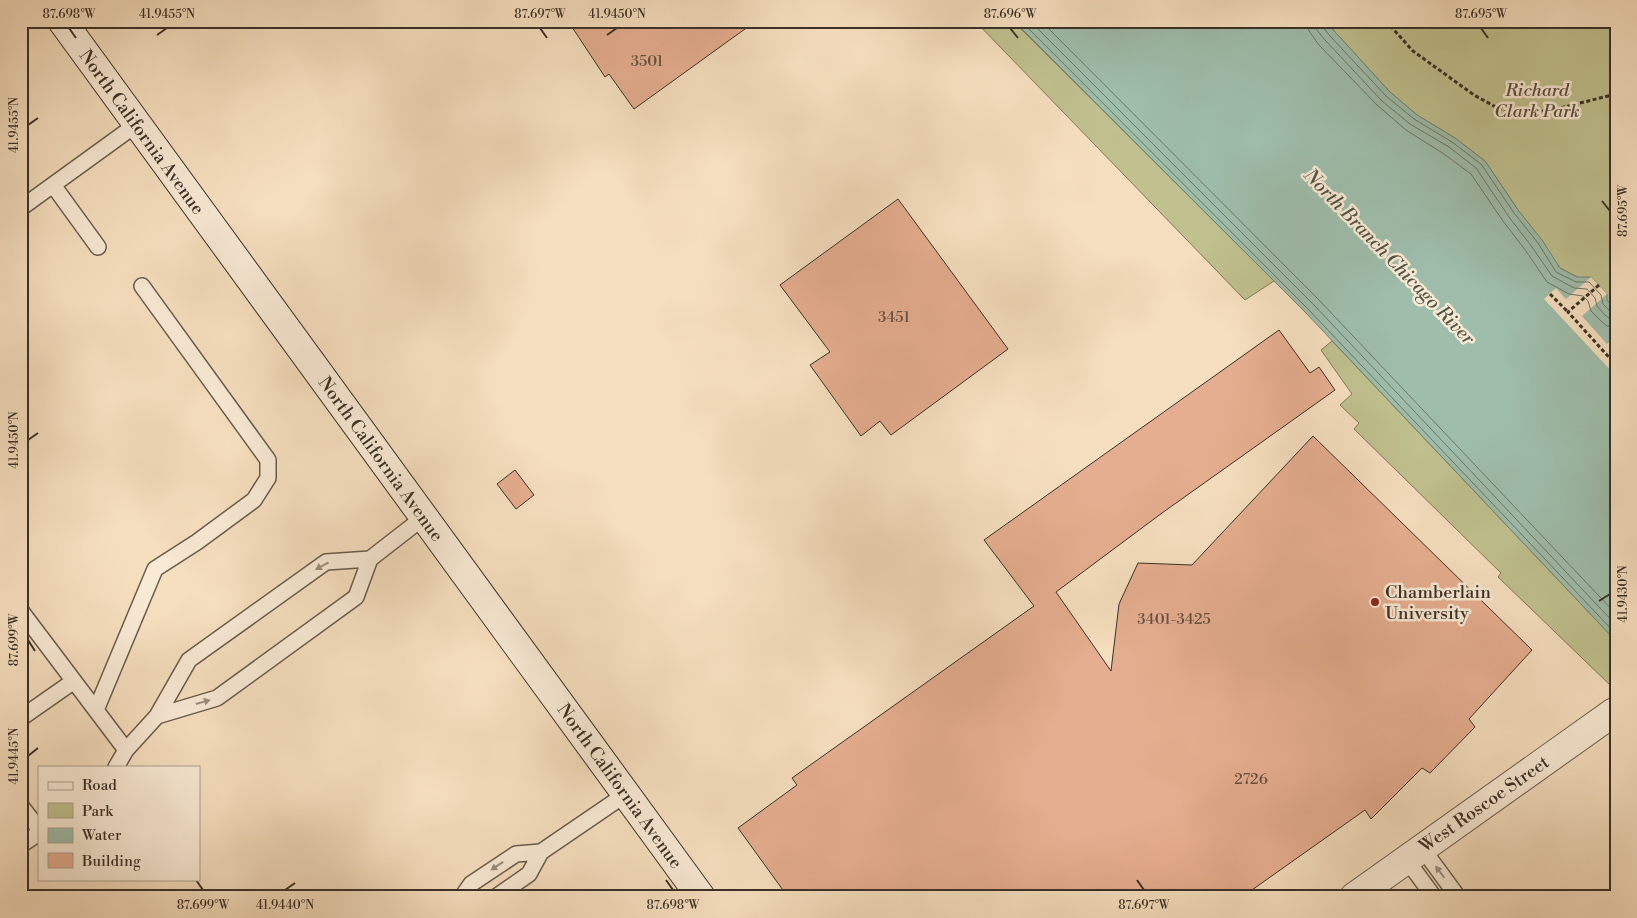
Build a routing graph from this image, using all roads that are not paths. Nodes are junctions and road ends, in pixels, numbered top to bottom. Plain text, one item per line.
1 (62, 21) edge
2 (137, 124) junction
3 (53, 185) junction
4 (21, 208) edge
5 (98, 247) dead end
6 (142, 286) dead end
7 (424, 517) junction
8 (370, 559) junction
9 (21, 611) edge
10 (74, 681) junction
11 (96, 710) junction
12 (1614, 712) dead end
13 (156, 716) junction
14 (21, 718) edge
15 (126, 750) junction
16 (117, 766) edge
17 (626, 794) junction
18 (21, 806) edge
19 (38, 830) edge
20 (38, 832) edge
21 (21, 845) edge
22 (541, 852) junction
23 (1414, 854) junction
24 (462, 897) edge
25 (496, 897) edge
26 (701, 897) edge
27 (1354, 897) edge
28 (1434, 897) edge
29 (1458, 897) edge

1 - 2 street, North California Avenue
2 - 3 lane
2 - 7 street, North California Avenue
3 - 4 lane
3 - 5 lane
6 - 11 lane
7 - 8 lane
7 - 17 street, North California Avenue
13 -> 8 lane
8 -> 13 lane
9 - 10 lane
10 - 11 lane
10 - 14 lane
11 - 15 lane
12 - 23 street, West Roscoe Street
13 - 15 lane
15 - 16 lane
17 - 22 lane
17 - 26 street, North California Avenue
18 - 19 lane
20 - 21 lane
22 -> 24 lane
22 - 25 lane
23 - 27 street, West Roscoe Street
23 - 28 lane
29 -> 23 lane

